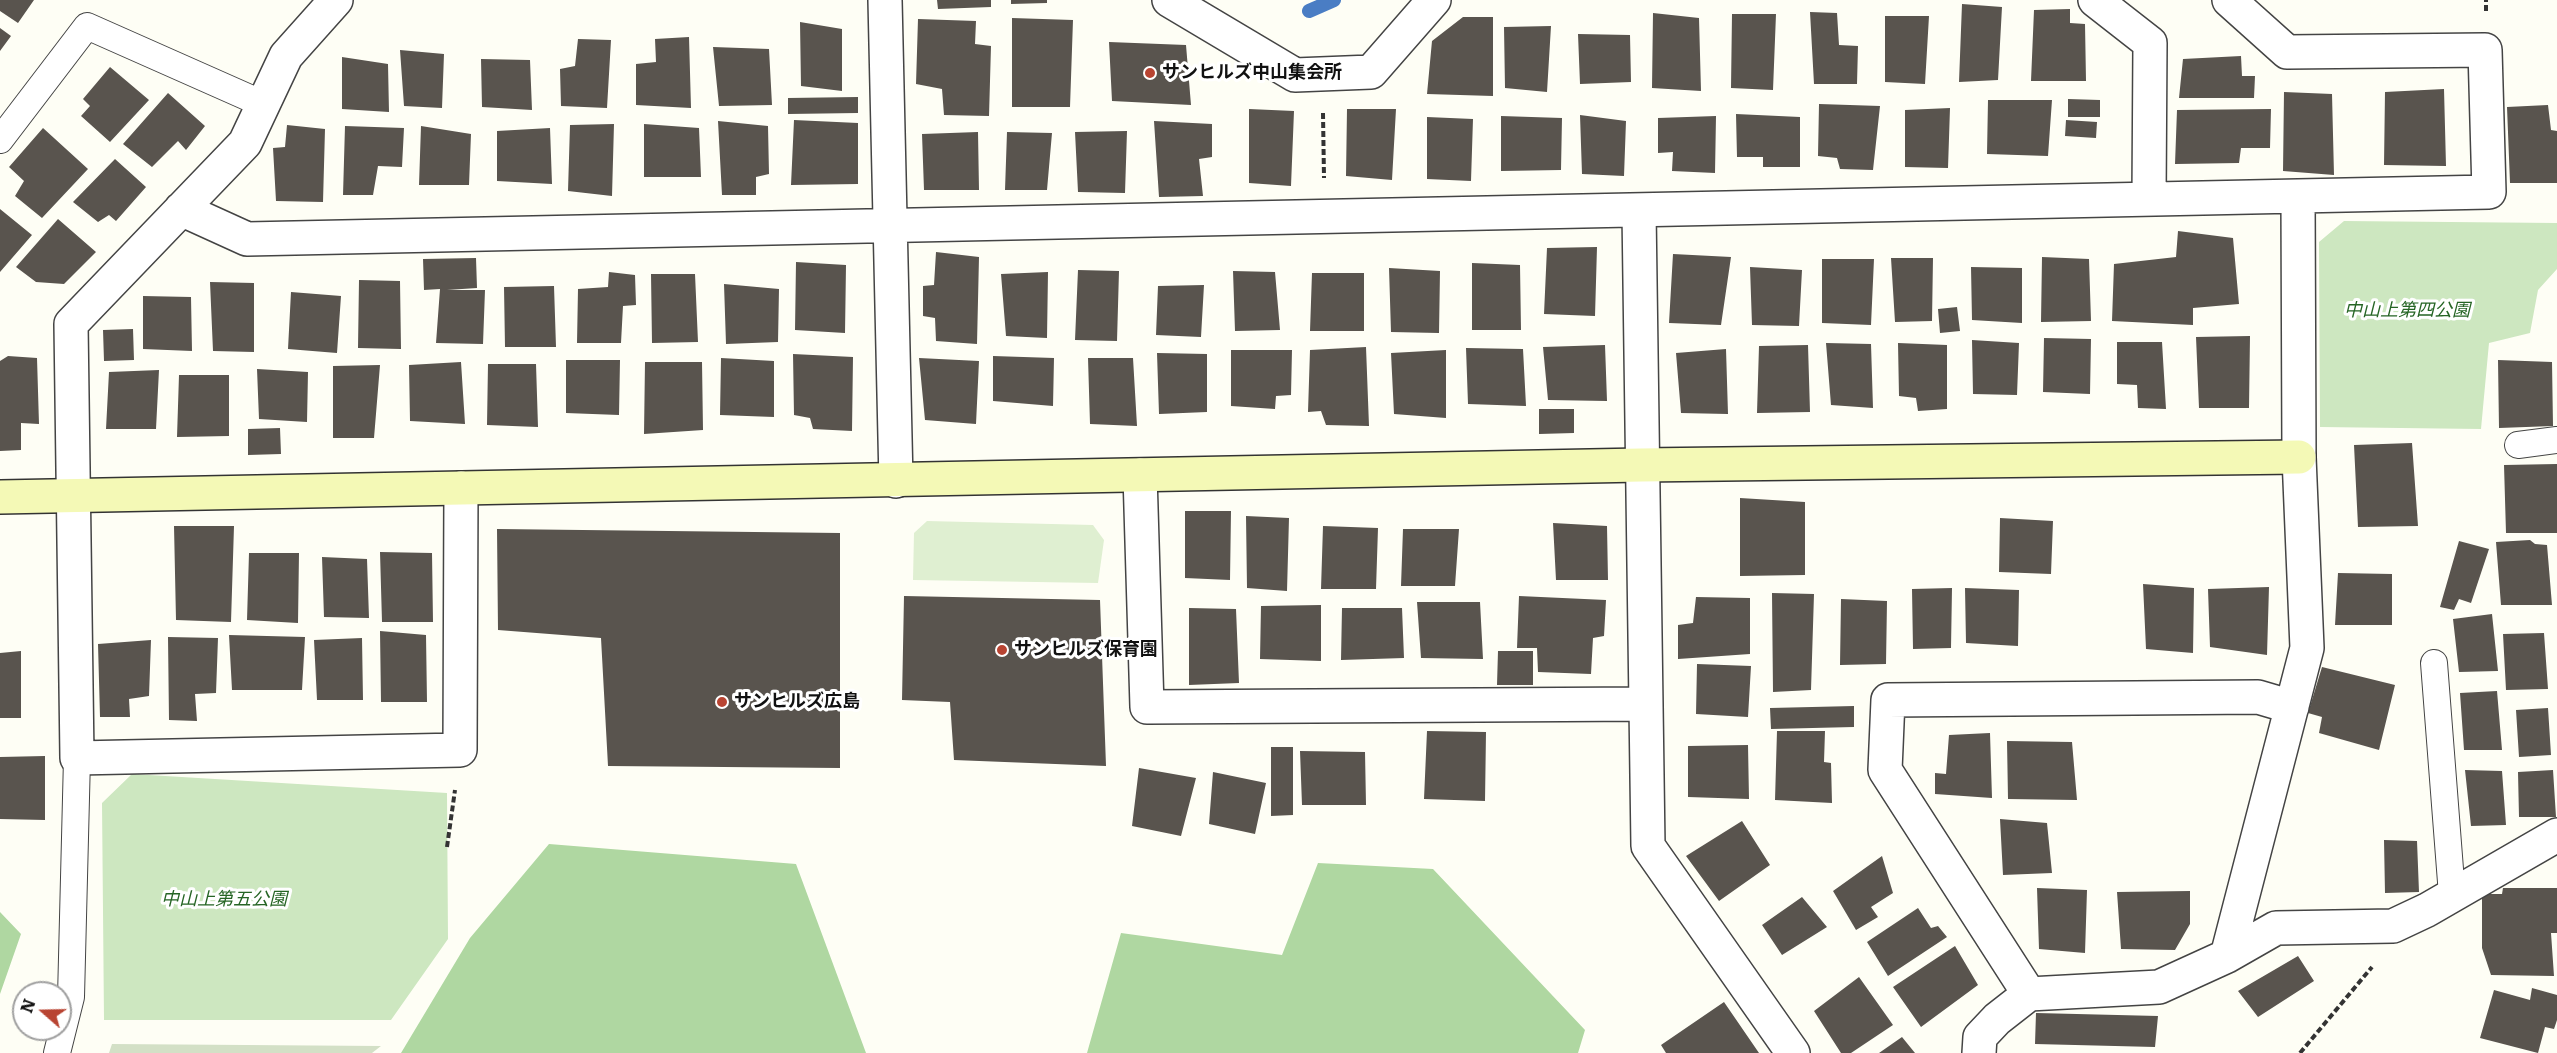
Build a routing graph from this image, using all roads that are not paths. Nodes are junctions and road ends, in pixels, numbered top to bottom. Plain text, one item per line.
1 (336, 0) edge
2 (885, 0) edge
3 (1168, 0) edge
4 (1434, 0) edge
5 (2095, 0) edge
6 (2229, 0) edge
7 (263, 104) junction
8 (0, 140) edge
9 (2298, 196) junction
10 (2149, 199) junction
11 (181, 210) junction
12 (1639, 211) junction
13 (890, 227) junction
14 (2557, 440) edge
15 (2518, 445) dead end
16 (2299, 457) junction
17 (1641, 465) junction
18 (1140, 475) junction
19 (896, 481) junction
20 (461, 488) junction
21 (72, 495) junction
22 (0, 497) edge
23 (2434, 663) dead end
24 (1645, 704) junction
25 (2292, 707) junction
26 (77, 758) junction
27 (2557, 835) edge
28 (2452, 895) junction
29 (2227, 956) junction
30 (2029, 994) junction
31 (57, 1053) edge
32 (1793, 1053) edge
33 (1979, 1053) edge

1 - 7 street
2 - 13 street
3 - 4 street
5 - 10 street
6 - 9 street
7 - 8 lane
7 - 11 street
9 - 10 street
9 - 16 street
10 - 12 street
11 - 13 street
11 - 21 street
12 - 13 street
12 - 17 street
13 - 19 street
14 - 15 lane
16 - 17 street
16 - 25 street
17 - 18 street
17 - 24 street
18 - 19 street
18 - 24 street
19 - 20 street
20 - 21 street
20 - 26 street
21 - 22 street
21 - 26 street
23 - 28 lane
24 - 32 street
25 - 29 street
25 - 30 street
26 - 31 lane
27 - 28 street
28 - 29 street
29 - 30 street
30 - 33 street

